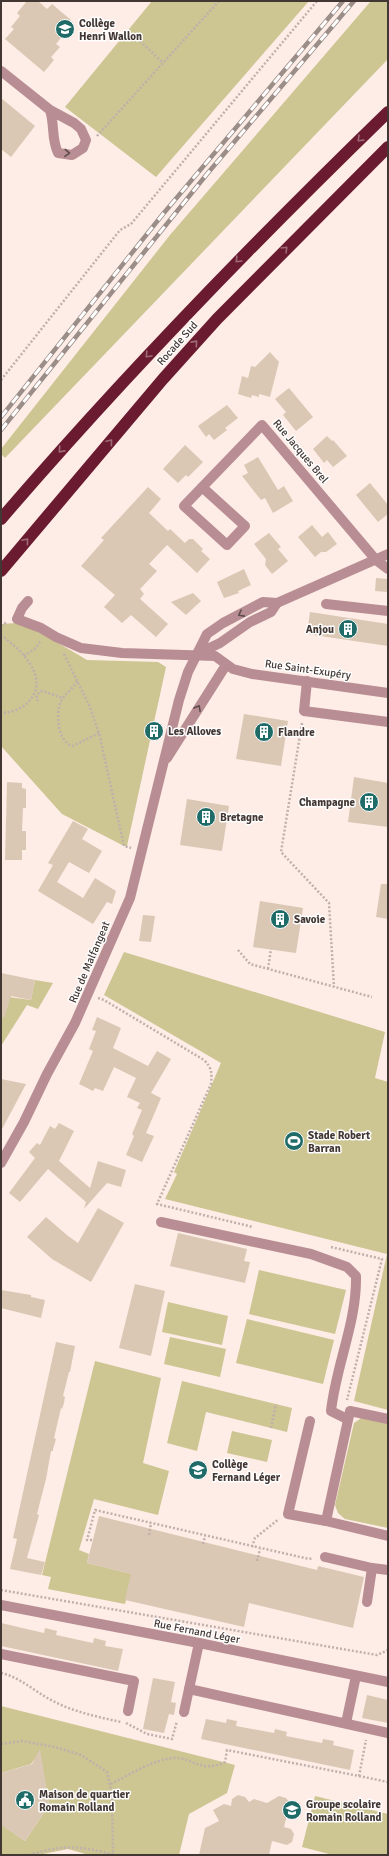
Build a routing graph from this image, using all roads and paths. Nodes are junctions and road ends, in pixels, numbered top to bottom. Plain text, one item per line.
1 (219, 1) edge
2 (318, 1) edge
3 (140, 41) dead end
4 (163, 63) junction
5 (1, 72) edge
6 (50, 110) junction
7 (388, 112) edge
8 (388, 147) edge
9 (83, 148) junction
10 (1, 380) edge
11 (202, 487) junction
12 (1, 519) edge
13 (388, 554) edge
14 (376, 560) junction
15 (388, 569) edge
16 (1, 571) edge
17 (28, 601) dead end
18 (278, 603) junction
19 (326, 604) dead end
20 (388, 611) edge
21 (1, 635) edge
22 (56, 637) junction
23 (40, 640) dead end
24 (195, 654) junction
25 (24, 656) junction
26 (226, 665) junction
27 (77, 681) junction
28 (307, 681) junction
29 (388, 693) edge
30 (63, 698) junction
31 (38, 700) dead end
32 (304, 711) junction
33 (1, 713) edge
34 (388, 722) edge
35 (99, 733) junction
36 (162, 765) junction
37 (140, 852) junction
38 (271, 949) dead end
39 (238, 950) dead end
40 (268, 970) junction
41 (334, 987) junction
42 (89, 995) junction
43 (372, 997) dead end
44 (4, 1150) edge
45 (1, 1163) edge
46 (161, 1222) dead end
47 (259, 1229) dead end
48 (328, 1246) dead end
49 (276, 1404) dead end
50 (349, 1415) junction
51 (388, 1419) edge
52 (310, 1421) dead end
53 (271, 1428) dead end
54 (288, 1514) junction
55 (326, 1521) junction
56 (151, 1523) junction
57 (149, 1535) dead end
58 (205, 1536) junction
59 (388, 1536) edge
60 (92, 1540) dead end
61 (203, 1544) dead end
62 (252, 1547) junction
63 (260, 1549) junction
64 (325, 1557) joint
65 (257, 1561) dead end
66 (372, 1568) junction
67 (388, 1570) edge
68 (1, 1590) edge
69 (366, 1602) dead end
70 (1, 1605) edge
71 (199, 1643) junction
72 (388, 1650) edge
73 (1, 1654) edge
74 (1, 1673) edge
75 (356, 1676) junction
76 (388, 1682) edge
77 (189, 1689) junction
78 (128, 1711) dead end
79 (184, 1712) joint
80 (346, 1723) junction
81 (368, 1728) junction
82 (388, 1733) edge
83 (1, 1744) edge
84 (359, 1776) junction
85 (388, 1782) edge
86 (111, 1784) junction
87 (29, 1855) edge
88 (113, 1855) edge

1 - 4 path
2 - 10 path
3 - 4 path
4 - 9 path
5 - 6 street
6 - 9 street
6 -> 9 street
7 -> 12 highway, Rocade Sud
16 -> 8 highway, Rocade Sud
11 - 11 street, Rue Jacques Brel
11 - 14 street, Rue Jacques Brel
13 - 14 street
14 - 15 street
14 - 18 street
17 - 22 street, Rue Saint-Exupéry
18 - 24 street
18 -> 24 street, Rue de Malfangeat
19 - 20 street
21 - 25 path
22 - 24 street, Rue Saint-Exupéry
22 - 27 path
23 - 25 path
24 - 26 street, Rue Saint-Exupéry
24 - 36 street, Rue de Malfangeat
25 - 33 path
26 - 28 street, Rue Saint-Exupéry
36 -> 26 street, Rue de Malfangeat
27 - 30 path
27 - 35 path
28 - 29 street, Rue Saint-Exupéry
28 - 32 street
30 - 31 path
30 - 35 path
32 - 34 street
32 - 41 path
35 - 37 path
36 - 37 street, Rue de Malfangeat
37 - 42 street, Rue de Malfangeat
38 - 40 path
39 - 40 path
40 - 41 path
41 - 43 path
42 - 44 street, Rue de Malfangeat
42 - 47 path
44 - 45 street, Rue de Malfangeat
46 - 50 street
48 - 50 path
49 - 53 path
50 - 51 street
50 - 55 street
52 - 54 street
54 - 55 street
54 - 62 path
55 - 59 street
56 - 57 path
56 - 58 path
56 - 60 path
58 - 61 path
58 - 62 path
62 - 63 path
63 - 64 path
63 - 65 path
64 - 66 street
66 - 67 street
66 - 69 street
68 - 72 path
70 - 71 street, Rue Fernand Léger
71 - 75 street, Rue Fernand Léger
71 - 77 street
73 - 78 street
74 - 79 path
75 - 76 street, Rue Fernand Léger
75 - 80 street
77 - 79 street
77 - 80 street
80 - 81 street
81 - 82 street
81 - 84 path
83 - 86 path
84 - 85 path
84 - 86 path
86 - 88 path
87 - 88 path

